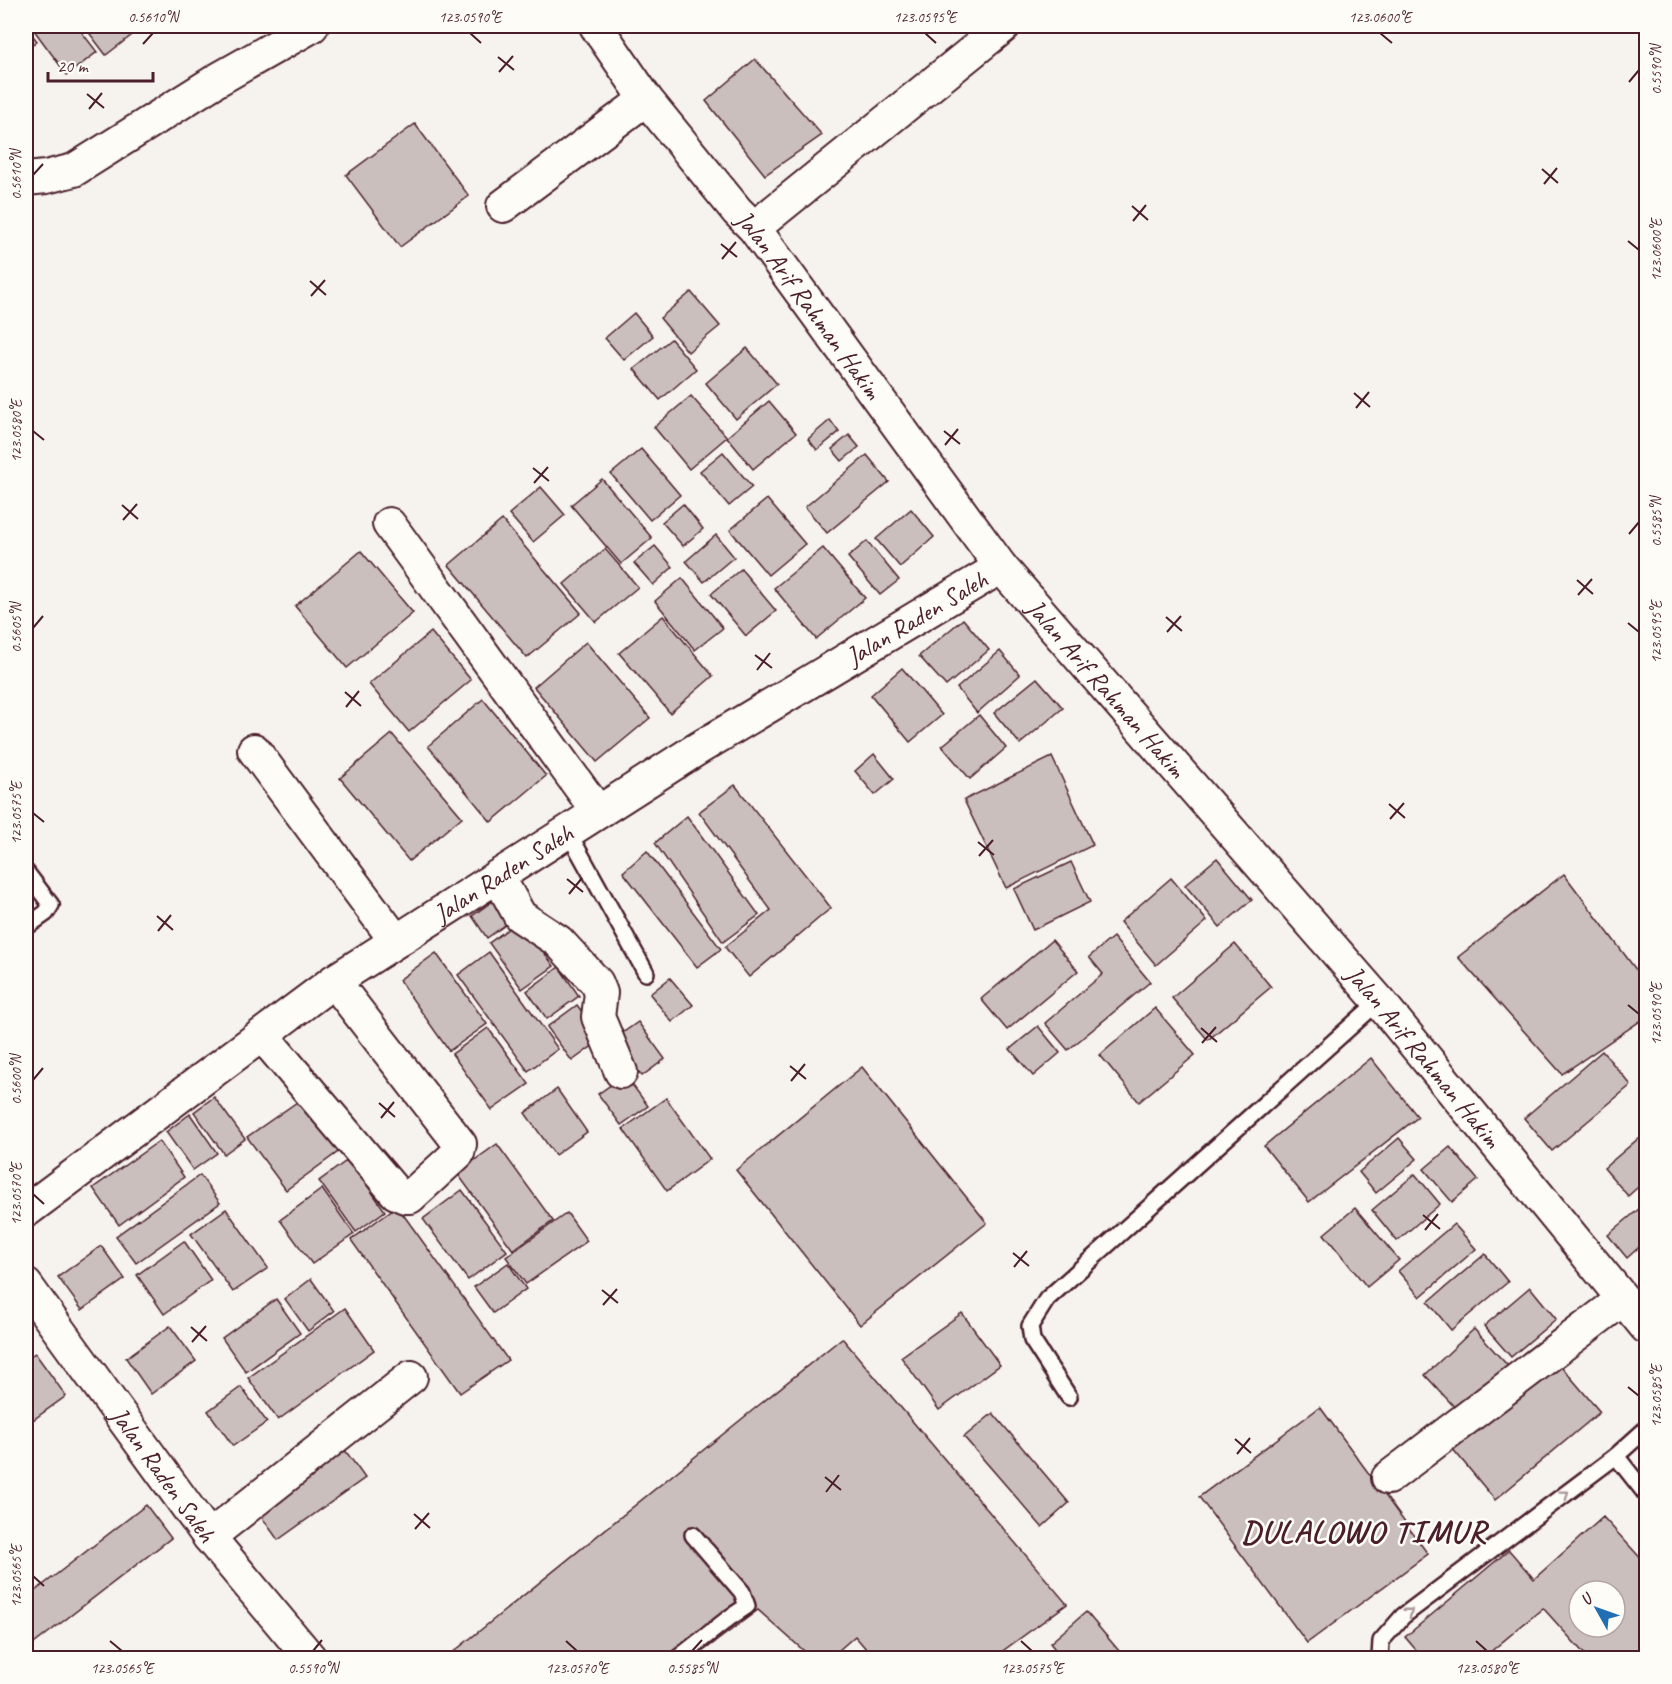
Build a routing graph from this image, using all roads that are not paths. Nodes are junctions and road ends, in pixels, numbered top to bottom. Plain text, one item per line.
1 (312, 26) edge
2 (596, 26) edge
3 (1004, 26) edge
4 (646, 99) junction
5 (26, 179) edge
6 (503, 206) dead end
7 (754, 228) junction
8 (389, 524) dead end
9 (1001, 567) junction
10 (254, 750) dead end
11 (598, 812) junction
12 (568, 832) junction
13 (26, 872) edge
14 (498, 876) junction
15 (26, 927) edge
16 (396, 941) junction
17 (646, 973) dead end
18 (334, 981) junction
19 (1379, 1001) junction
20 (262, 1035) junction
21 (621, 1072) dead end
22 (26, 1211) edge
23 (26, 1285) edge
24 (1623, 1299) junction
25 (1647, 1327) edge
26 (411, 1377) dead end
27 (1069, 1397) dead end
28 (1647, 1430) edge
29 (1616, 1456) junction
30 (1388, 1478) dead end
31 (1647, 1494) edge
32 (693, 1535) dead end
33 (209, 1537) junction
34 (310, 1659) edge
35 (678, 1659) edge
36 (1380, 1659) edge

1 - 5 street
2 - 4 street, Jalan Arif Rahman Hakim
3 - 7 street
4 - 6 street
4 - 7 street, Jalan Arif Rahman Hakim
7 - 9 street, Jalan Arif Rahman Hakim
8 - 11 street
9 - 11 street, Jalan Raden Saleh
9 - 19 street, Jalan Arif Rahman Hakim
10 - 16 street
11 - 12 street, Jalan Raden Saleh
12 - 14 street, Jalan Raden Saleh
12 - 17 lane
13 - 15 lane
14 - 16 street, Jalan Raden Saleh
14 - 21 street
16 - 18 street, Jalan Raden Saleh
18 - 20 street, Jalan Raden Saleh
18 - 20 street
19 - 24 street, Jalan Arif Rahman Hakim
19 - 27 lane
20 - 22 street, Jalan Raden Saleh
23 - 33 street, Jalan Raden Saleh
24 - 25 street, Jalan Arif Rahman Hakim
24 - 30 street
26 - 33 street
28 - 29 lane
29 - 31 lane
36 -> 29 lane
32 - 35 lane
33 - 34 street, Jalan Raden Saleh

